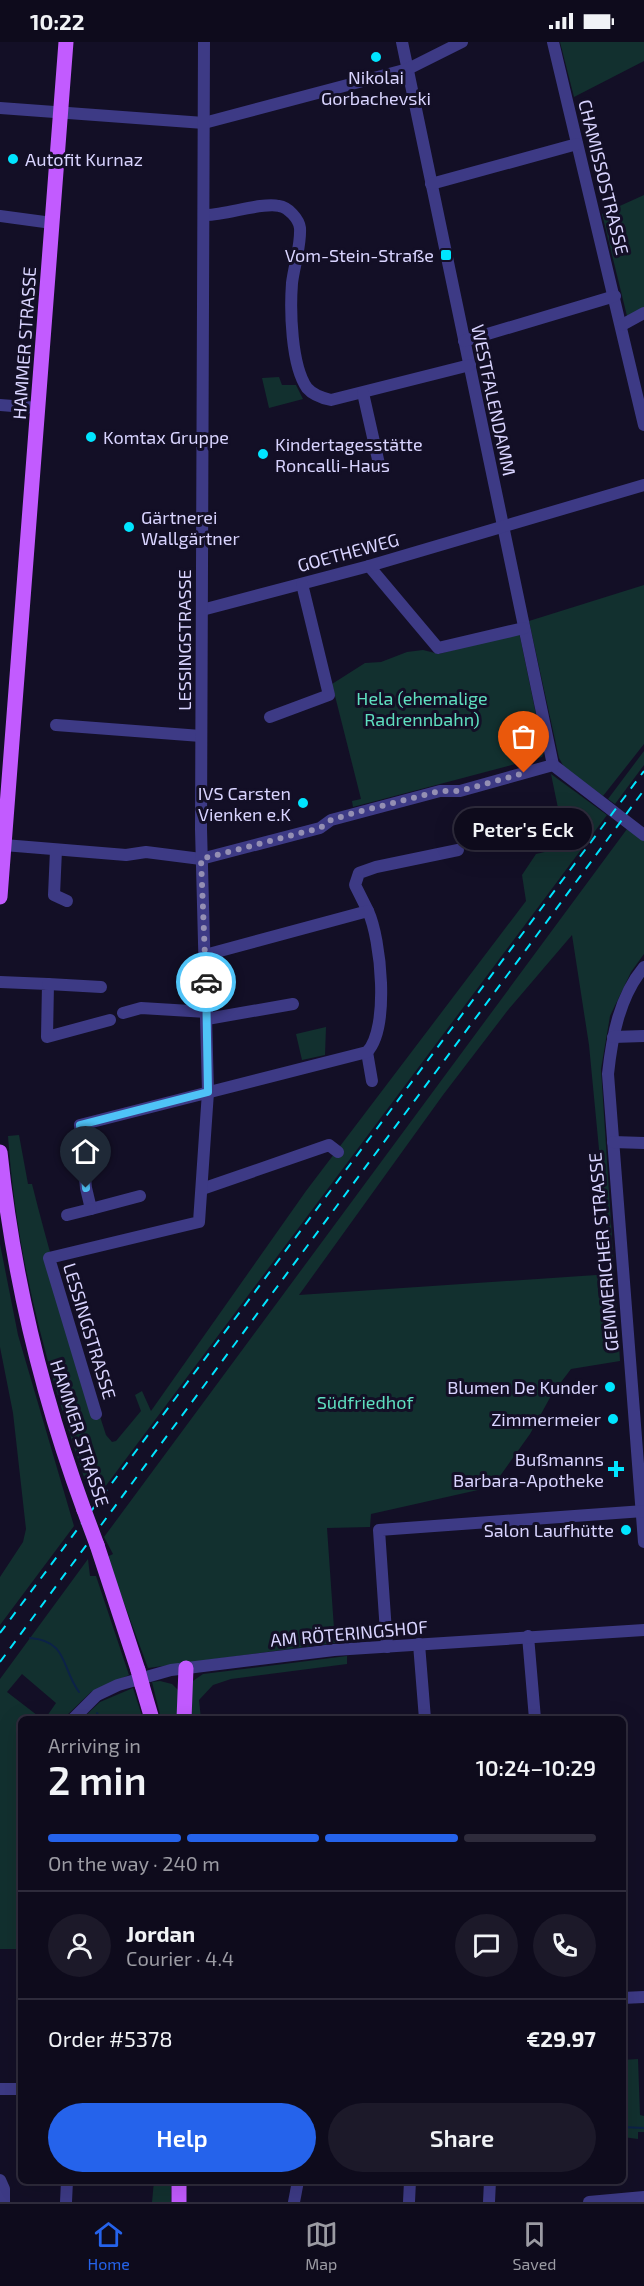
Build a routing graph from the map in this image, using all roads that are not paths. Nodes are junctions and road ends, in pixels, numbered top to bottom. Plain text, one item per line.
1 (66, 42) edge
2 (204, 42) edge
3 (402, 42) edge
4 (462, 42) edge
5 (553, 42) edge
6 (408, 69) junction
7 (0, 108) edge
8 (61, 114) junction
9 (204, 123) junction
10 (577, 144) junction
11 (431, 184) junction
12 (206, 215) junction
13 (0, 216) edge
14 (52, 224) junction
15 (615, 296) junction
16 (644, 313) edge
17 (622, 325) junction
18 (464, 341) junction
19 (470, 366) junction
20 (363, 393) junction
21 (0, 405) edge
22 (38, 408) junction
23 (644, 425) edge
24 (380, 464) dead end
25 (644, 485) edge
26 (503, 527) junction
27 (369, 566) junction
28 (302, 584) junction
29 (202, 610) junction
30 (524, 628) junction
31 (270, 717) dead end
32 (56, 725) dead end
33 (201, 736) junction
34 (553, 765) junction
35 (644, 835) edge
36 (4, 845) junction
37 (56, 850) junction
38 (458, 850) dead end
39 (201, 859) junction
40 (1, 877) edge
41 (0, 897) edge
42 (67, 901) dead end
43 (368, 911) junction
44 (205, 955) junction
45 (644, 967) edge
46 (0, 982) edge
47 (48, 984) junction
48 (101, 987) dead end
49 (293, 1005) dead end
50 (123, 1013) dead end
51 (207, 1015) junction
52 (110, 1020) dead end
53 (644, 1036) edge
54 (613, 1037) junction
55 (367, 1052) junction
56 (372, 1082) dead end
57 (208, 1092) junction
58 (613, 1142) junction
59 (644, 1143) edge
60 (0, 1152) edge
61 (338, 1152) dead end
62 (202, 1189) junction
63 (140, 1196) dead end
64 (91, 1209) junction
65 (67, 1215) dead end
66 (96, 1414) dead end
67 (643, 1511) edge
68 (644, 1542) edge
69 (644, 1630) edge
70 (528, 1636) junction
71 (419, 1644) junction
72 (387, 1647) junction
73 (186, 1668) junction
74 (76, 1716) edge
75 (151, 1716) edge
76 (184, 1716) edge
77 (425, 1716) edge
78 (535, 1716) edge
79 (644, 1996) edge
80 (626, 1998) edge
81 (0, 2089) edge
82 (18, 2089) edge
83 (0, 2180) edge
84 (67, 2184) edge
85 (179, 2184) edge
86 (297, 2184) edge
87 (410, 2184) edge
88 (490, 2184) edge
89 (644, 2197) edge
90 (4, 2202) edge
91 (66, 2202) edge
92 (179, 2202) edge
93 (294, 2202) edge
94 (409, 2202) edge
95 (489, 2202) edge
96 (589, 2202) edge

1 - 8 main road, HAMMER STRASSE
2 - 9 street, LESSINGSTRASSE
3 - 6 street, WESTFALENDAMM
4 - 6 street
5 - 10 street, CHAMISSOSTRASSE
6 - 9 street
6 - 11 street, WESTFALENDAMM
7 - 8 street
8 - 9 street
8 - 14 main road, HAMMER STRASSE
9 - 12 street, LESSINGSTRASSE
10 - 11 street
10 - 15 street, CHAMISSOSTRASSE
11 - 18 street, WESTFALENDAMM
12 - 20 street
12 - 29 street, LESSINGSTRASSE
13 - 14 street
14 - 22 main road, HAMMER STRASSE
15 - 17 street, CHAMISSOSTRASSE
15 - 18 street
16 - 17 street
17 - 23 street, CHAMISSOSTRASSE
18 - 19 street, WESTFALENDAMM
19 - 20 street
19 - 26 street, WESTFALENDAMM
20 - 24 street
21 - 22 street
22 - 36 main road, HAMMER STRASSE
25 - 26 street, GOETHEWEG
26 - 27 street, GOETHEWEG
26 - 30 street, WESTFALENDAMM
27 - 28 street, GOETHEWEG
27 - 30 street
28 - 29 street, GOETHEWEG
28 - 31 street
29 - 33 street, LESSINGSTRASSE
30 - 34 street, WESTFALENDAMM
32 - 33 street
33 - 39 street, LESSINGSTRASSE
34 - 35 street
34 - 39 street
36 - 37 street
36 - 40 main road, HAMMER STRASSE
37 - 39 street
37 - 42 street
38 - 43 street
39 - 44 street, LESSINGSTRASSE
40 - 41 main road, HAMMER STRASSE
43 - 44 street
43 - 55 street
44 - 51 street, LESSINGSTRASSE
45 - 54 street, GEMMERICHER STRASSE
46 - 47 street
47 - 48 street
47 - 52 street
49 - 51 street
50 - 51 street
51 - 57 street, LESSINGSTRASSE
53 - 54 street
54 - 58 street, GEMMERICHER STRASSE
55 - 56 street
55 - 57 street
57 - 62 street, LESSINGSTRASSE
57 - 64 street
58 - 59 street
58 - 67 street, GEMMERICHER STRASSE
60 - 75 main road, HAMMER STRASSE, bridge
61 - 62 street
62 - 66 street, LESSINGSTRASSE
63 - 64 street
64 - 65 street
67 - 68 street, GEMMERICHER STRASSE
67 - 72 street
69 - 70 street, AM RÖTERINGSHOF
70 - 71 street, AM RÖTERINGSHOF
70 - 78 street
71 - 72 street, AM RÖTERINGSHOF
71 - 77 street
72 - 73 street, AM RÖTERINGSHOF
73 - 74 street, AM RÖTERINGSHOF
73 - 76 main road
79 - 80 street
81 - 82 street
83 - 90 street
84 - 91 street
85 - 92 main road
86 - 93 street
87 - 94 street
88 - 95 street
89 - 96 street

